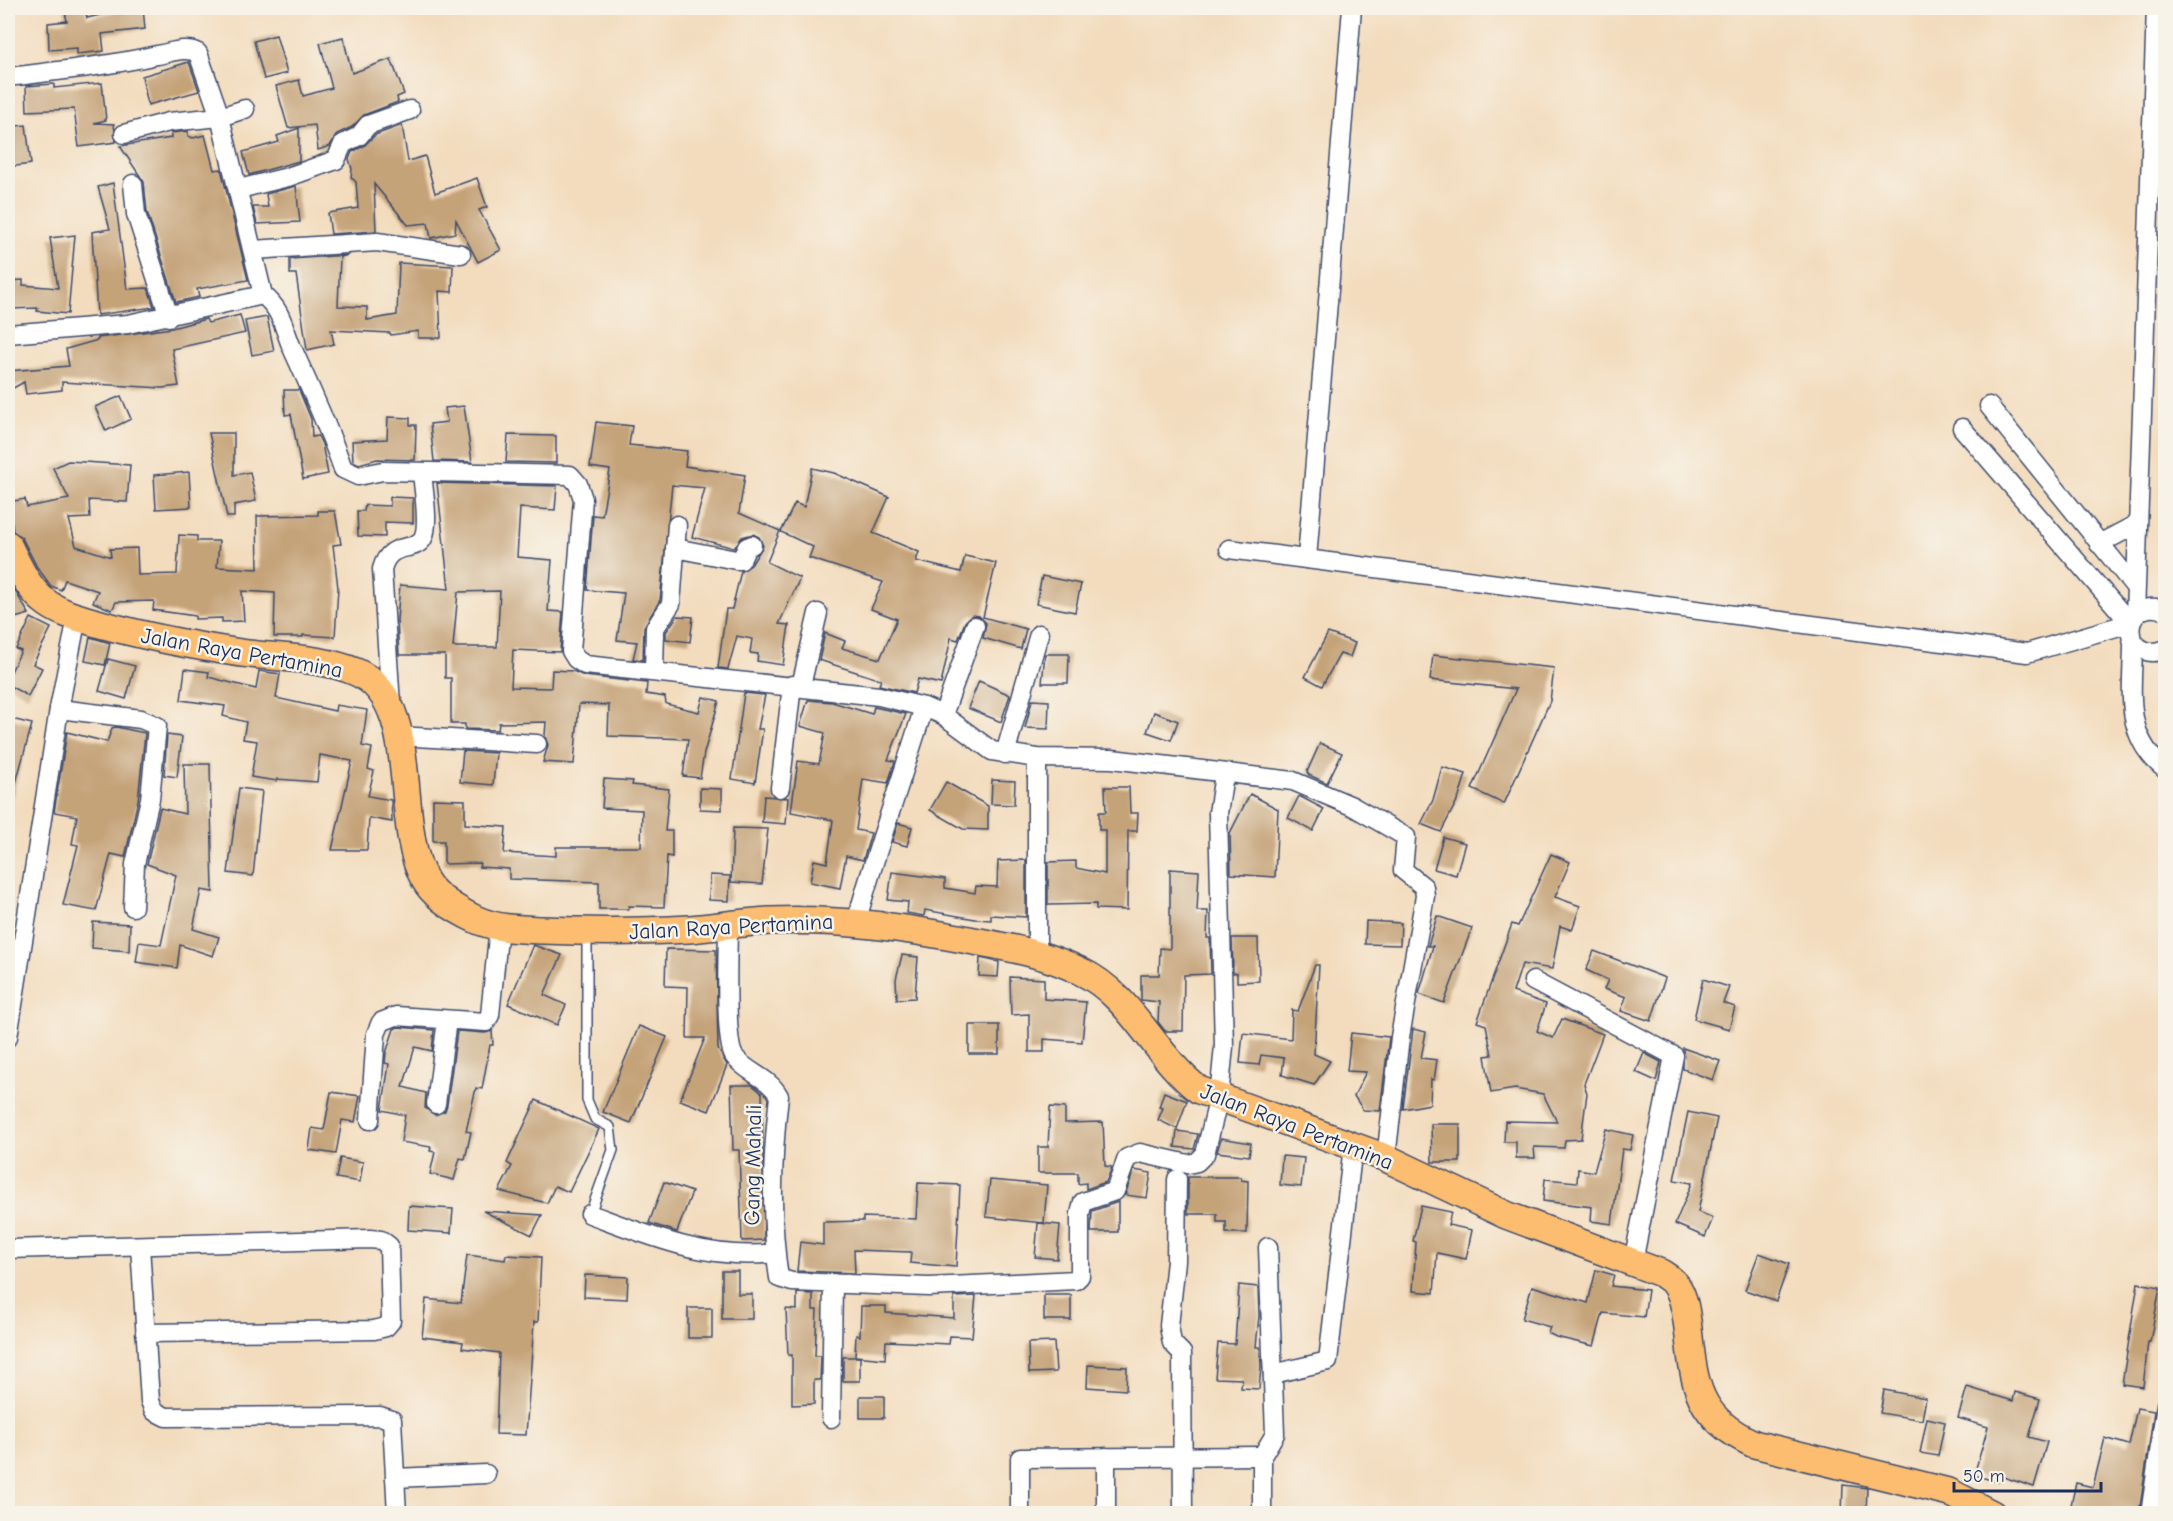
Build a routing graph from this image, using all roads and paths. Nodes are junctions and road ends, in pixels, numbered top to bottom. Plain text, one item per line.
1 (1352, 8) edge
2 (2156, 8) edge
3 (8, 77) edge
4 (244, 109) dead end
5 (410, 110) dead end
6 (220, 117) junction
7 (124, 134) dead end
8 (133, 184) dead end
9 (239, 189) junction
10 (253, 250) junction
11 (462, 254) dead end
12 (263, 295) junction
13 (169, 317) junction
14 (8, 334) edge
15 (1989, 406) dead end
16 (1962, 428) dead end
17 (422, 472) junction
18 (2137, 524) junction
19 (676, 525) dead end
20 (2099, 544) junction
21 (8, 545) edge
22 (752, 545) dead end
23 (675, 548) junction
24 (1229, 549) dead end
25 (1307, 559) junction
26 (14, 570) edge
27 (2135, 587) junction
28 (2166, 611) edge
29 (818, 613) dead end
30 (77, 617) junction
31 (2133, 619) junction
32 (975, 626) dead end
33 (1039, 634) dead end
34 (2133, 642) junction
35 (2163, 653) edge
36 (654, 671) junction
37 (797, 686) junction
38 (391, 707) junction
39 (924, 707) junction
40 (59, 709) junction
41 (943, 716) junction
42 (398, 736) junction
43 (537, 744) dead end
44 (1005, 754) junction
45 (1037, 758) junction
46 (2166, 771) edge
47 (1224, 775) junction
48 (780, 789) dead end
49 (133, 907) dead end
50 (856, 923) junction
51 (728, 925) junction
52 (499, 927) junction
53 (587, 932) junction
54 (1037, 953) junction
55 (1533, 981) dead end
56 (447, 1020) junction
57 (8, 1037) edge
58 (1219, 1097) junction
59 (436, 1104) dead end
60 (370, 1120) dead end
61 (1353, 1146) junction
62 (1386, 1158) junction
63 (1177, 1179) dead end
64 (590, 1214) joint
65 (140, 1246) junction
66 (1268, 1247) dead end
67 (8, 1249) edge
68 (775, 1252) junction
69 (1634, 1262) junction
70 (833, 1283) junction
71 (145, 1333) junction
72 (1273, 1374) junction
73 (2166, 1405) edge
74 (831, 1418) dead end
75 (1262, 1456) junction
76 (1106, 1457) junction
77 (1182, 1457) junction
78 (486, 1474) dead end
79 (395, 1478) junction
80 (397, 1514) edge
81 (1020, 1514) edge
82 (1106, 1514) edge
83 (1183, 1514) edge
84 (1262, 1514) edge
85 (1992, 1514) edge
86 (2150, 1514) edge

1 - 25 street
2 - 18 street
3 - 6 street
4 - 6 street
5 - 9 street
6 - 7 street
6 - 9 street
8 - 13 street
9 - 10 street
10 - 11 street
10 - 12 street
12 - 13 street
12 - 17 street
13 - 14 street
15 - 20 street
16 - 31 street
17 - 36 street
17 - 38 street
18 - 20 street
18 - 27 street
19 - 23 street
20 - 27 street
21 - 26 main road, Jalan Raya Pertamina
22 - 23 street
23 - 36 street
24 - 25 street
25 - 31 street
26 - 30 main road, Jalan Raya Pertamina
27 - 31 street
28 - 31 street
29 - 37 street
30 - 38 main road, Jalan Raya Pertamina
30 - 40 street
31 - 34 street
32 - 41 street
33 - 44 street
34 - 35 street
34 - 46 street
36 - 37 street
37 - 39 street
37 - 48 street
38 - 42 main road, Jalan Raya Pertamina
39 - 41 street
39 - 50 street
40 - 49 street
40 - 57 street
41 - 44 street
42 - 43 street
42 - 52 main road, Jalan Raya Pertamina
44 - 45 street
45 - 47 street
45 - 54 street
47 - 58 street
47 - 62 street
50 - 51 main road, Jalan Raya Pertamina
50 - 54 main road, Jalan Raya Pertamina
51 - 53 main road, Jalan Raya Pertamina
51 - 68 street, Gang Mahali
52 - 53 main road, Jalan Raya Pertamina
52 - 56 street
53 - 64 lane
54 - 58 main road, Jalan Raya Pertamina
55 - 69 street
56 - 59 street
56 - 60 street
58 - 61 main road, Jalan Raya Pertamina
58 - 70 street
61 - 62 main road, Jalan Raya Pertamina
61 - 72 street
62 - 69 main road, Jalan Raya Pertamina
63 - 77 street
64 - 68 street
65 - 67 street
65 - 71 street
65 - 71 street
66 - 72 street
68 - 70 street, Gang Mahali
69 - 85 main road, Jalan Raya Pertamina
70 - 74 street
71 - 79 street
72 - 75 street
73 - 86 street
75 - 77 street
75 - 84 street
76 - 77 street
76 - 81 street
76 - 82 street
77 - 83 street
78 - 79 street
79 - 80 street

